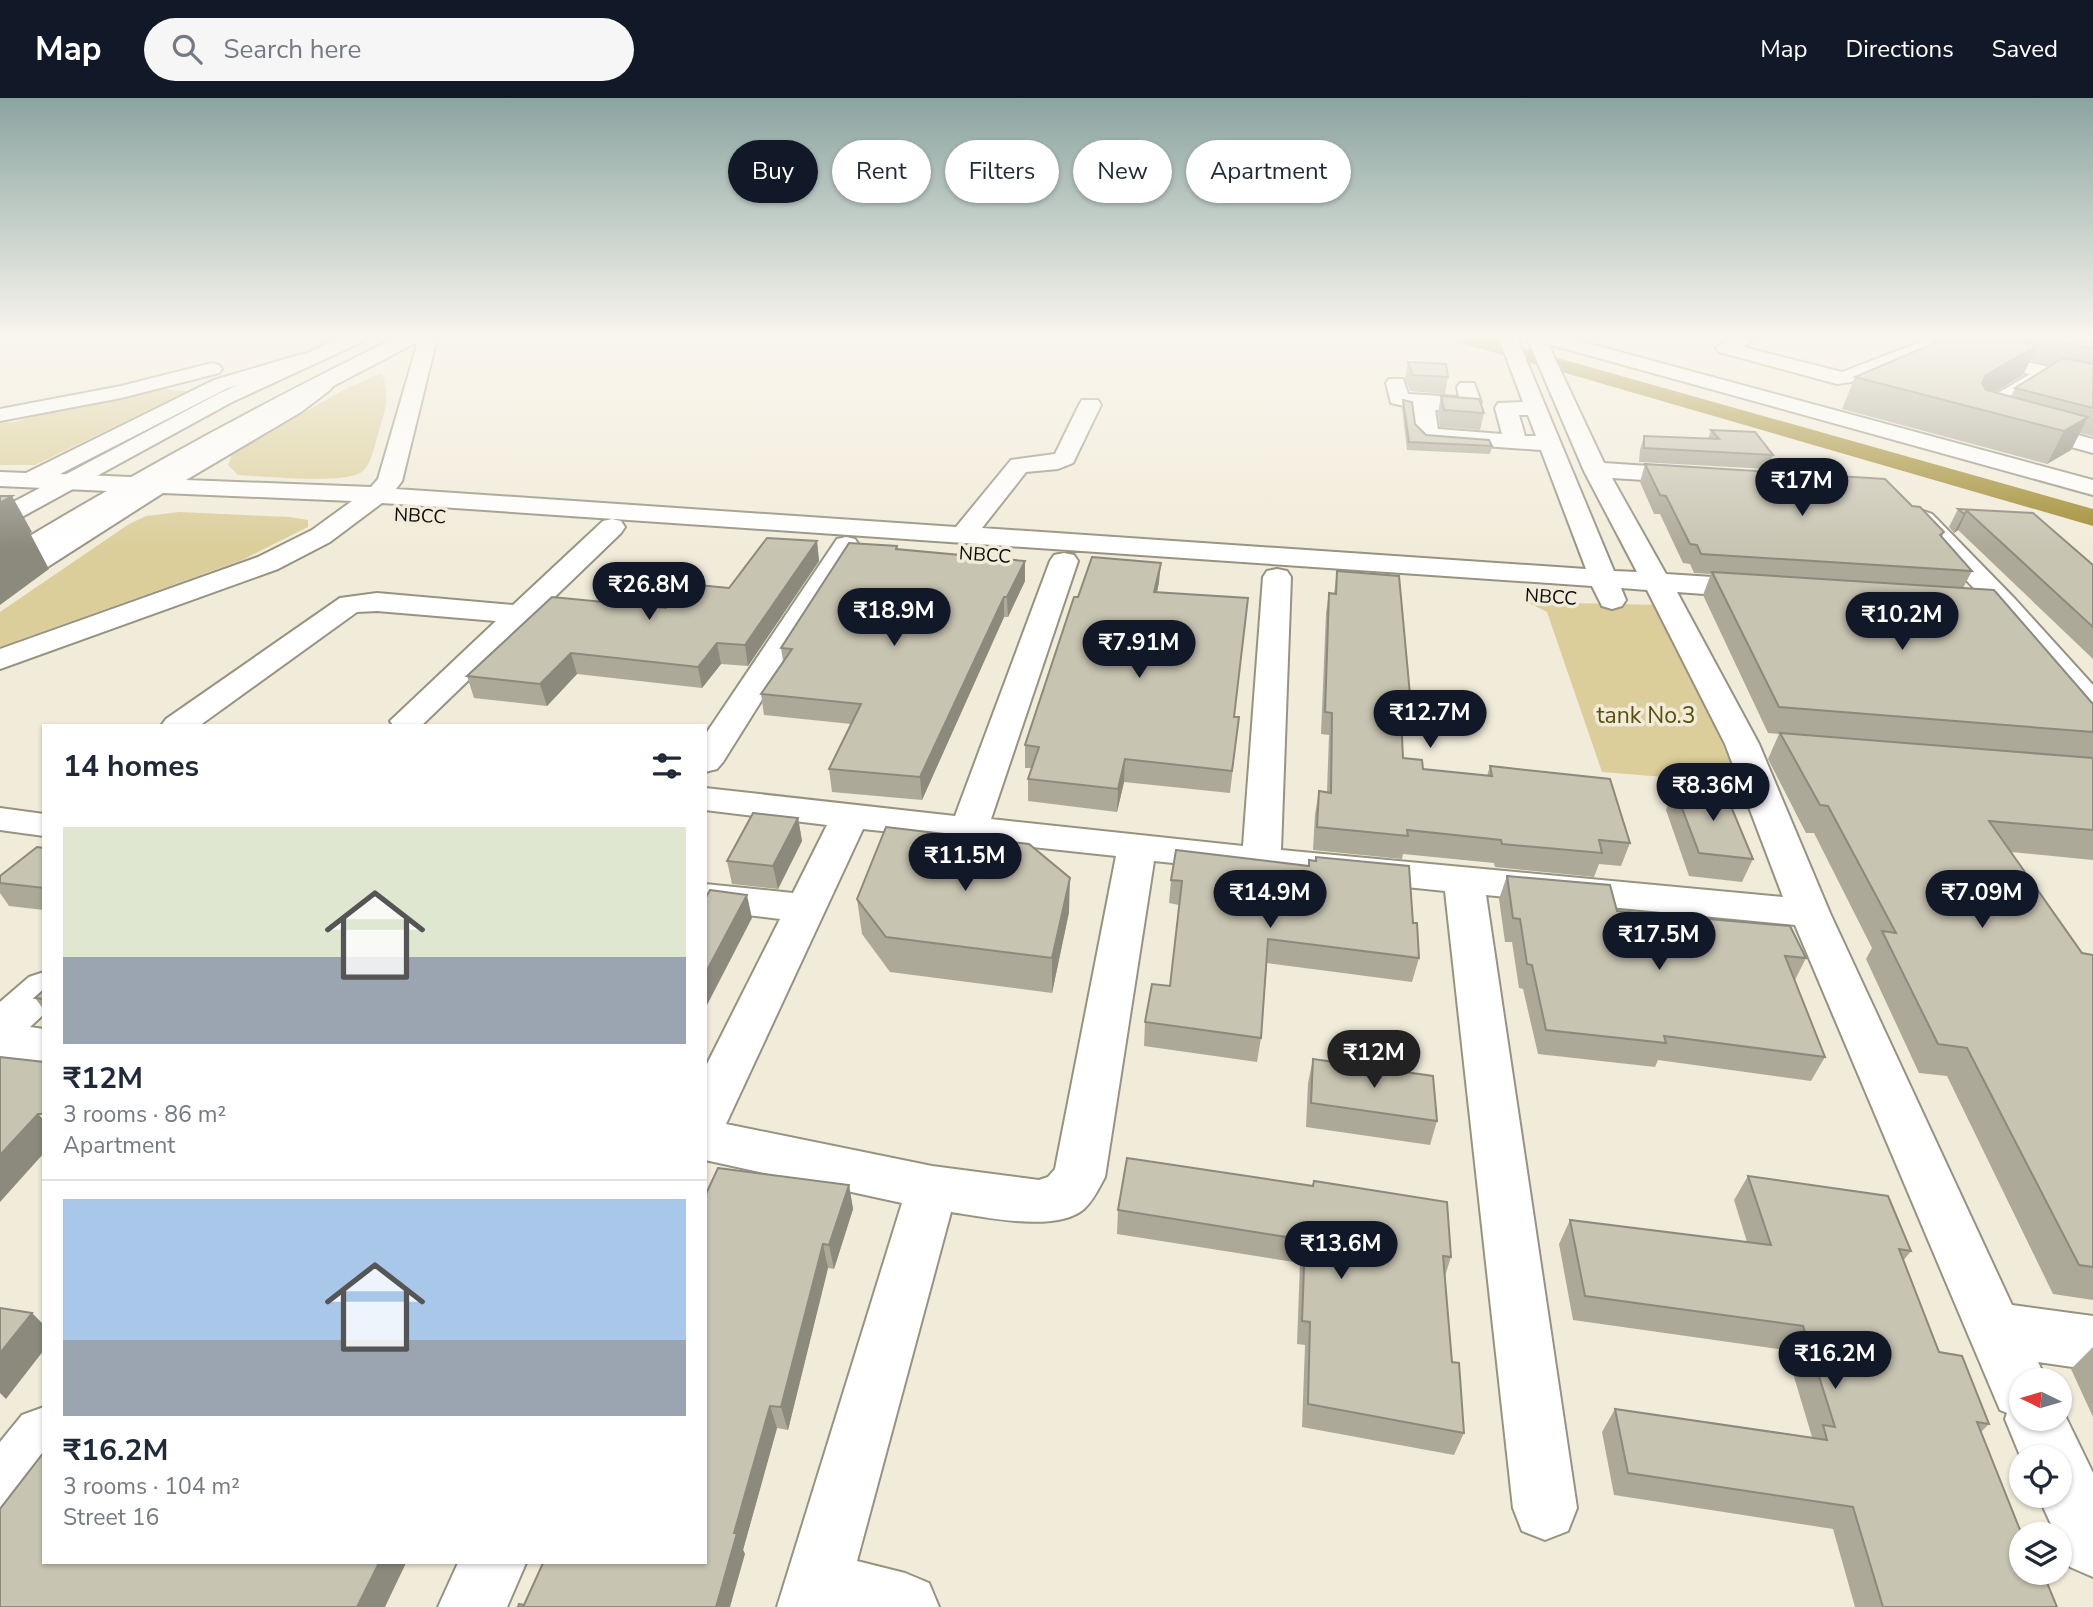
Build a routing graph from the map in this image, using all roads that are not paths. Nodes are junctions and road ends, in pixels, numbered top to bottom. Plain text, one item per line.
1 (37, 408) edge
2 (177, 408) edge
3 (208, 408) edge
4 (290, 408) edge
5 (406, 408) edge
6 (1088, 408) edge
7 (1424, 408) edge
8 (1506, 408) edge
9 (1519, 408) edge
10 (1569, 408) edge
11 (1782, 408) edge
12 (1832, 408) edge
13 (1988, 408) edge
14 (1537, 409) joint
15 (0, 415) edge
16 (1516, 443) junction
17 (1550, 444) junction
18 (2093, 446) edge
19 (1597, 470) junction
20 (1714, 477) edge
21 (0, 479) edge
22 (2093, 479) edge
23 (66, 482) junction
24 (2093, 488) edge
25 (32, 490) junction
26 (130, 495) junction
27 (377, 495) junction
28 (0, 496) edge
29 (1903, 498) edge
30 (354, 512) junction
31 (0, 519) edge
32 (612, 527) junction
33 (963, 535) junction
34 (846, 545) junction
35 (1064, 561) junction
36 (0, 566) edge
37 (1277, 577) junction
38 (0, 585) edge
39 (1608, 590) junction
40 (1782, 590) edge
41 (1664, 594) junction
42 (1963, 603) edge
43 (2005, 605) junction
44 (520, 614) junction
45 (0, 660) edge
46 (2093, 705) edge
47 (407, 721) dead end
48 (181, 724) edge
49 (707, 759) edge
50 (707, 799) edge
51 (850, 816) junction
52 (0, 820) edge
53 (42, 824) edge
54 (970, 828) junction
55 (1137, 846) junction
56 (1261, 860) junction
57 (1464, 880) junction
58 (707, 897) edge
59 (806, 908) junction
60 (1810, 913) junction
61 (42, 990) edge
62 (0, 1028) edge
63 (0, 1040) edge
64 (42, 1046) edge
65 (707, 1113) edge
66 (707, 1140) edge
67 (932, 1188) junction
68 (1993, 1329) junction
69 (2093, 1343) edge
70 (2011, 1368) edge
71 (42, 1439) edge
72 (0, 1491) edge
73 (2072, 1499) edge
74 (1545, 1508) dead end
75 (2093, 1544) edge
76 (493, 1564) edge
77 (814, 1596) edge
78 (472, 1607) edge
79 (905, 1607) edge

1 - 15 street
2 - 25 street
3 - 23 street
4 - 26 street
5 - 27 street
6 - 33 street
7 - 16 street
8 - 16 street
9 - 14 street
10 - 19 street
11 - 24 street
12 - 22 street
13 - 18 street
14 - 17 street
16 - 17 street
17 - 39 street
19 - 20 street
19 - 41 street
21 - 25 street
23 - 25 street
23 - 26 street
25 - 26 street, NBCC
25 - 28 street, NBCC
25 - 31 street
26 - 27 street
26 - 30 street, NBCC
26 - 36 street
26 - 38 street
27 - 30 street
27 - 33 street
29 - 43 street
30 - 32 street, NBCC
30 - 45 street
32 - 34 street, NBCC
32 - 44 street
33 - 39 street
34 - 35 street, NBCC
34 - 49 street
35 - 37 street, NBCC
35 - 54 street
37 - 39 street, NBCC
37 - 56 street
39 - 41 street
40 - 41 street
41 - 60 street
42 - 43 street
43 - 46 street
44 - 47 street
44 - 48 street
50 - 51 street
51 - 54 street
51 - 59 street
52 - 53 street
54 - 55 street
55 - 56 street
55 - 67 street
56 - 57 street
57 - 60 street
57 - 74 street
58 - 59 street
59 - 65 street
60 - 68 street
61 - 62 street
63 - 64 street
66 - 67 street
67 - 77 street
68 - 69 street
68 - 70 street
71 - 72 street
73 - 75 street
76 - 78 street
77 - 79 street

